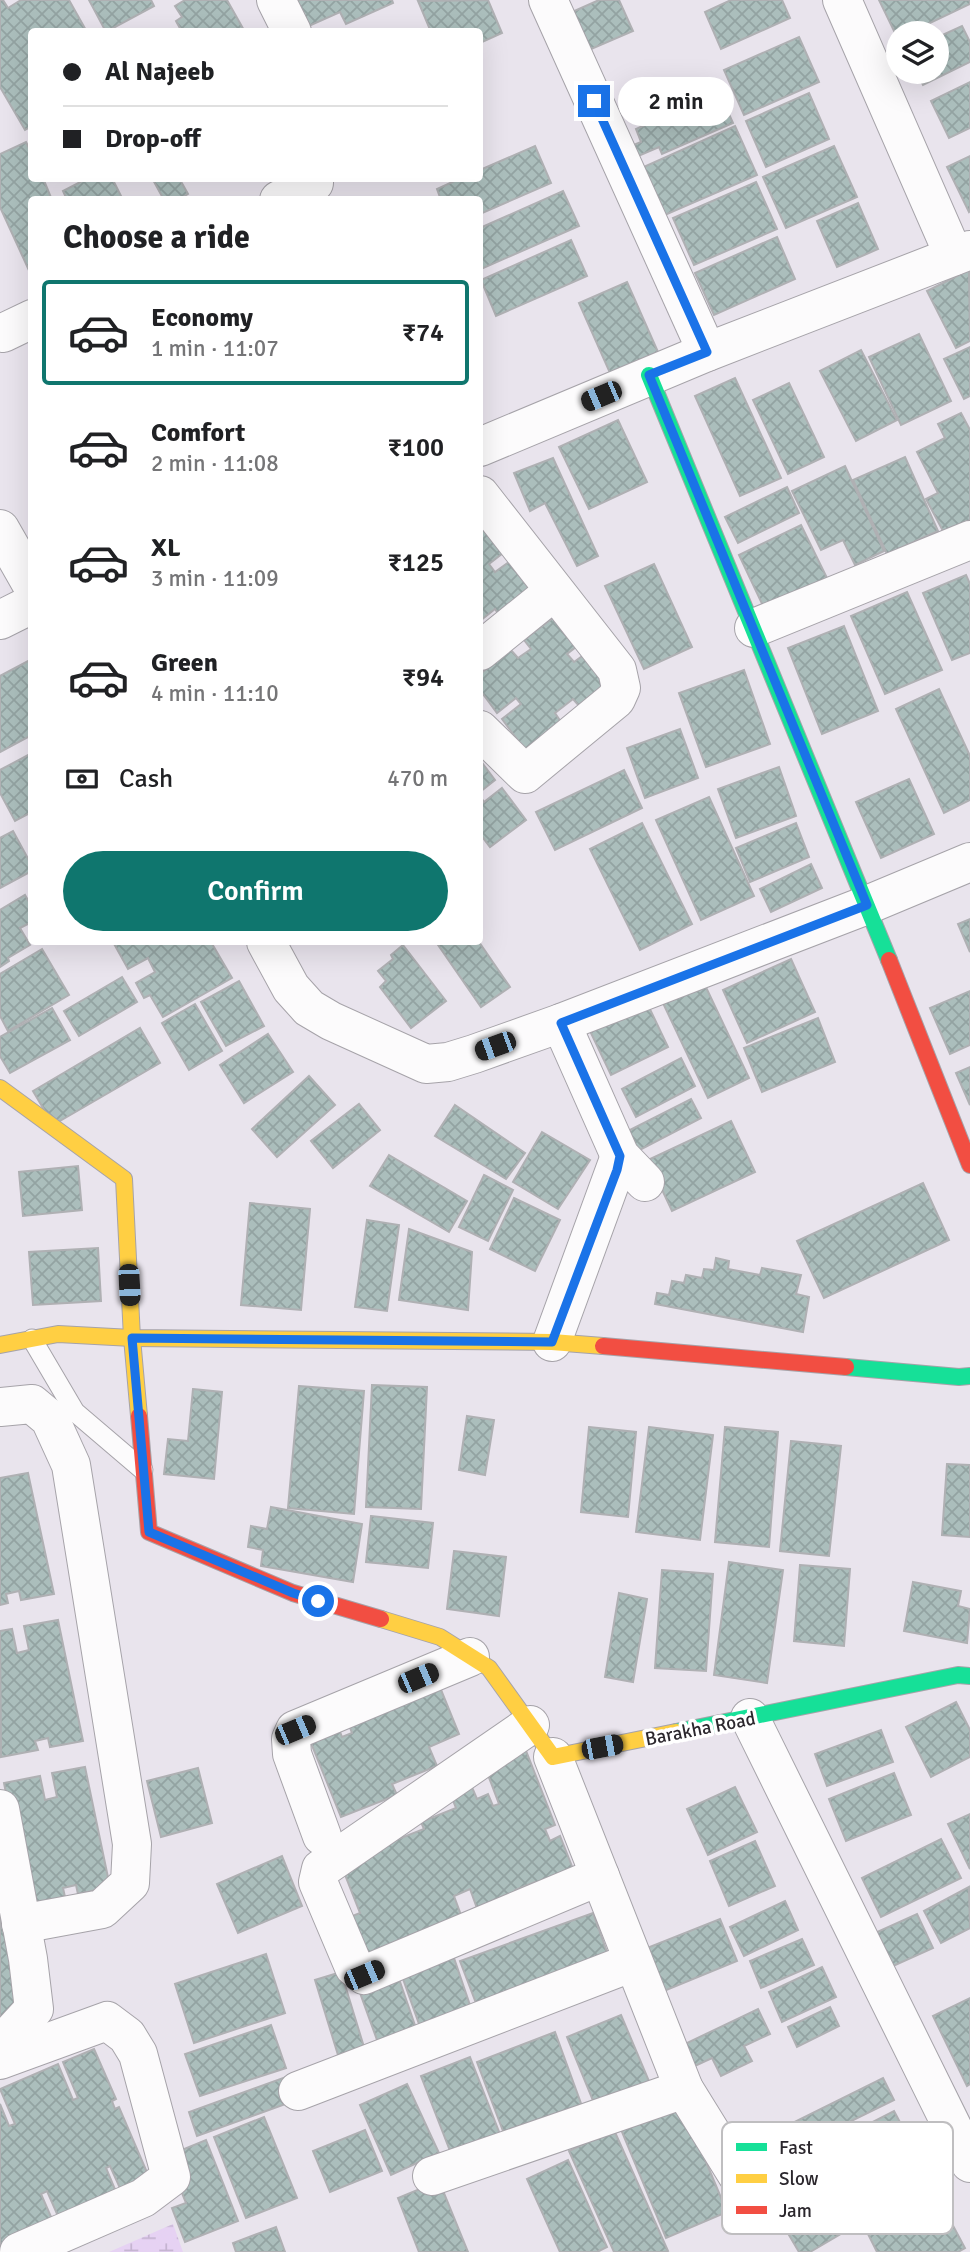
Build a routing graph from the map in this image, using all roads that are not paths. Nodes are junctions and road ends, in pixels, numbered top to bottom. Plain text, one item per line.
1 (276, 0) edge
2 (548, 0) edge
3 (842, 0) edge
4 (290, 28) edge
5 (316, 187) edge
6 (290, 196) edge
7 (962, 253) edge
8 (707, 352) junction
9 (649, 375) junction
10 (483, 446) edge
11 (483, 499) edge
12 (0, 530) edge
13 (970, 540) edge
14 (28, 578) edge
15 (553, 592) junction
16 (28, 606) edge
17 (0, 620) edge
18 (754, 628) junction
19 (483, 649) edge
20 (483, 733) edge
21 (970, 862) edge
22 (867, 905) junction
23 (268, 945) edge
24 (561, 1023) junction
25 (0, 1088) edge
26 (970, 1164) edge
27 (132, 1338) junction
28 (32, 1339) junction
29 (552, 1342) junction
30 (0, 1345) edge
31 (970, 1376) edge
32 (0, 1407) edge
33 (143, 1470) junction
34 (470, 1657) junction
35 (970, 1676) edge
36 (750, 1718) junction
37 (530, 1725) junction
38 (553, 1757) junction
39 (0, 1809) edge
40 (322, 1836) dead end
41 (600, 1877) junction
42 (21, 1924) junction
43 (633, 1962) junction
44 (0, 2038) edge
45 (0, 2060) edge
46 (684, 2089) junction
47 (298, 2091) dead end
48 (950, 2122) edge
49 (953, 2129) edge
50 (722, 2150) edge
51 (970, 2163) edge
52 (432, 2176) dead end
53 (19, 2252) edge

1 - 4 street
2 - 8 street
3 - 7 street
5 - 6 street
7 - 8 street
8 - 9 street
9 - 10 street
9 - 18 street
11 - 15 street
12 - 14 street
13 - 18 street
15 - 19 street
15 - 20 street
16 - 17 street
18 - 22 street
21 - 22 street
22 - 24 street
22 - 26 street
23 - 24 street
24 - 29 street
25 - 27 street
27 - 28 street
27 - 29 street
27 - 33 street
28 - 30 street
28 - 33 lane
29 - 31 street
32 - 42 street
33 - 34 street
34 - 37 street
34 - 40 street
35 - 36 street, Barakha Road
36 - 38 street, Barakha Road
36 - 48 street
37 - 38 street
37 - 41 street
38 - 41 street
39 - 42 street
41 - 43 street
42 - 44 street
43 - 46 street
43 - 47 street
45 - 53 street
46 - 50 street
46 - 52 street
49 - 51 street

